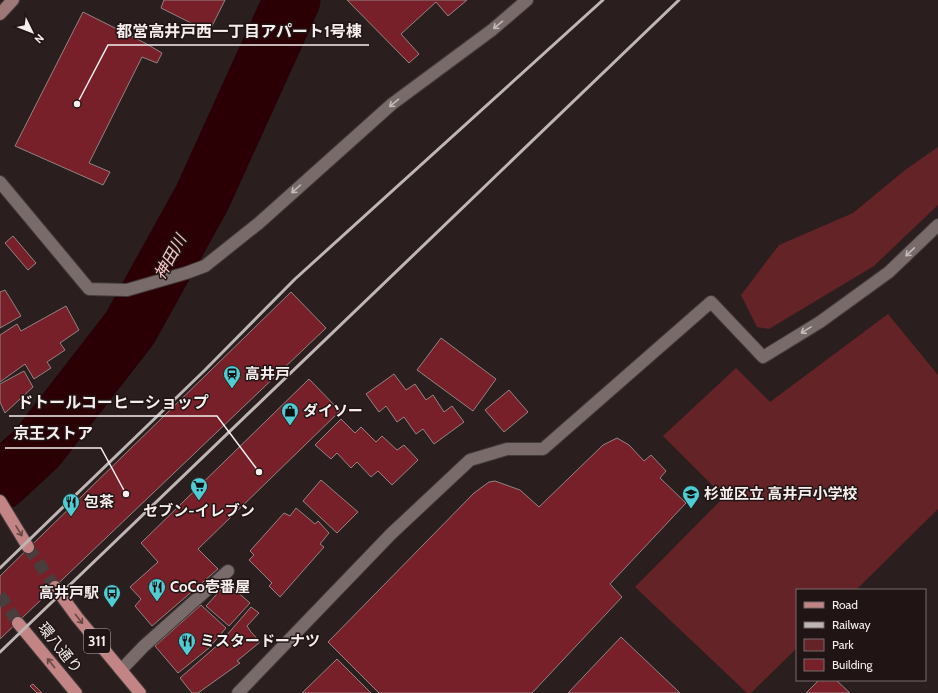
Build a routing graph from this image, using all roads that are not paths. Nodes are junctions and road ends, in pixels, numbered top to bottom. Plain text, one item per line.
1 (13, 0) edge
2 (527, 0) edge
3 (0, 14) edge
4 (0, 182) edge
5 (938, 225) edge
6 (0, 501) edge
7 (28, 547) tunnel mouth
8 (228, 571) dead end
9 (55, 587) tunnel mouth
10 (18, 622) tunnel mouth
11 (121, 670) junction
12 (76, 693) edge
13 (140, 693) edge
14 (238, 693) edge

1 - 3 street
2 -> 4 street
5 -> 14 street
6 -> 7 main road
8 - 11 street
9 -> 11 main road, 311
12 -> 10 main road, 環八通り
11 - 13 main road, 311

